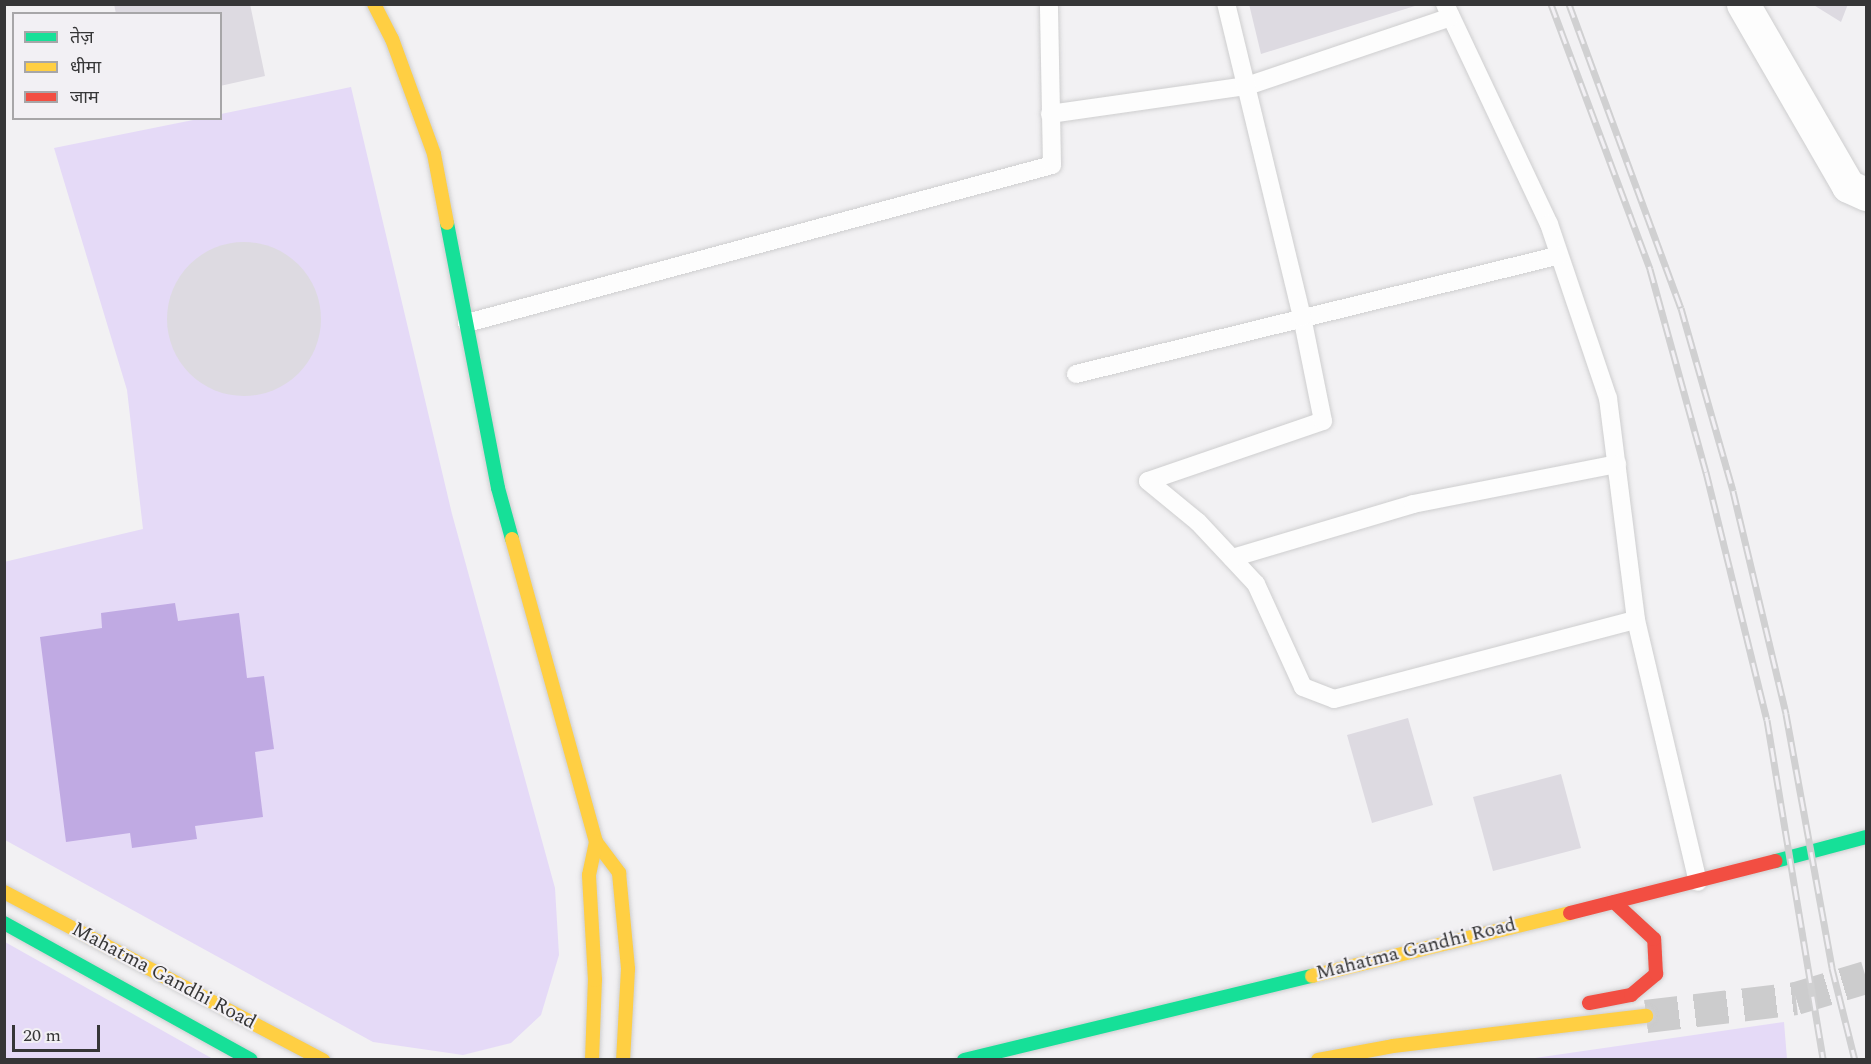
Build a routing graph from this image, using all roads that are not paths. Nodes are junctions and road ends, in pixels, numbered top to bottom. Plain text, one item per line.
1 (374, 4) edge
2 (1049, 4) edge
3 (1226, 4) edge
4 (1743, 4) edge
5 (1448, 11) edge
6 (1247, 86) junction
7 (1050, 114) junction
8 (1866, 194) edge
9 (1559, 255) junction
10 (1302, 317) junction
11 (466, 323) junction
12 (1076, 374) dead end
13 (1617, 464) junction
14 (1232, 558) junction
15 (1636, 620) junction
16 (1859, 822) dead end
17 (1866, 837) edge
18 (596, 842) junction
19 (1838, 842) junction
20 (1698, 882) junction
21 (4, 891) edge
22 (1614, 902) junction
23 (4, 922) edge
24 (1574, 1005) dead end
25 (1527, 1014) dead end
26 (1646, 1016) tunnel mouth
27 (1507, 1032) junction
28 (217, 1040) junction
29 (234, 1059) edge
30 (251, 1059) edge
31 (323, 1059) edge
32 (592, 1059) edge
33 (623, 1059) edge
34 (964, 1059) edge
35 (1318, 1059) edge

1 - 11 main road
2 - 7 lane
3 - 6 lane
4 - 8 street
5 - 6 lane
5 - 9 lane
6 - 7 lane
6 - 10 lane
7 - 11 lane
9 - 10 lane
9 - 13 lane
10 - 12 lane
10 - 14 lane
11 - 18 main road
13 - 14 lane
13 - 15 lane
14 - 15 lane
15 - 20 lane
16 - 19 main road
17 - 19 main road, Mahatma Gandhi Road
18 - 32 main road
18 - 33 main road
19 - 20 main road, Mahatma Gandhi Road
20 - 22 main road, Mahatma Gandhi Road
21 - 31 main road, Mahatma Gandhi Road
22 - 24 main road
22 - 34 main road, Mahatma Gandhi Road
23 - 28 main road, Mahatma Gandhi Road
25 - 27 main road
26 - 27 main road
27 - 35 main road
28 - 29 main road
28 - 30 main road, Mahatma Gandhi Road

